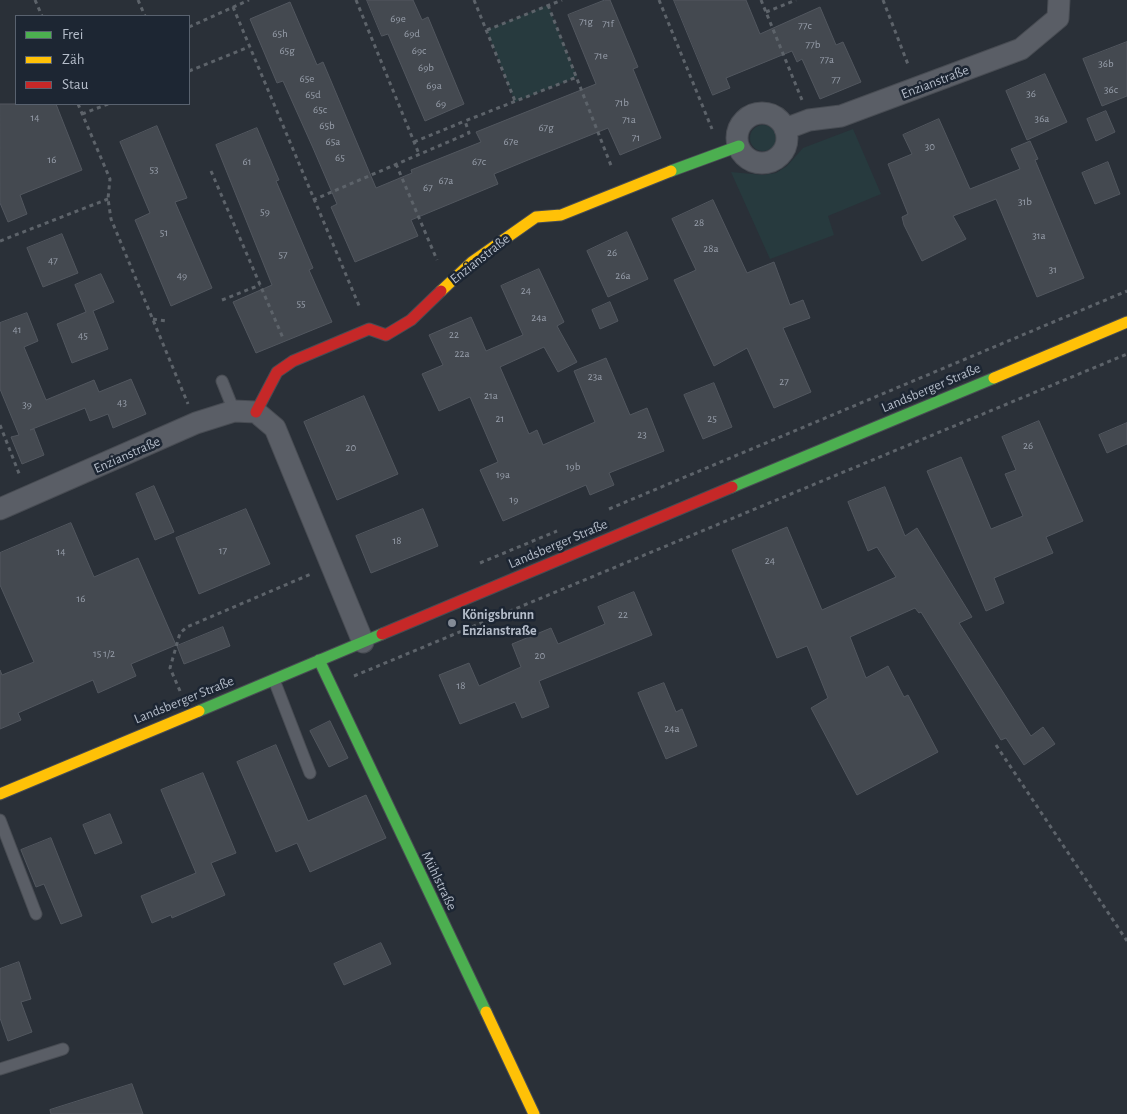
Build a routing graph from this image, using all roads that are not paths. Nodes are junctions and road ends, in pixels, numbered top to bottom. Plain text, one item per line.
1 (1059, 0) edge
2 (785, 128) junction
3 (730, 150) junction
4 (1127, 322) edge
5 (222, 381) dead end
6 (234, 411) junction
7 (256, 412) junction
8 (0, 509) edge
9 (363, 642) junction
10 (319, 660) junction
11 (274, 680) junction
12 (310, 773) dead end
13 (0, 794) edge
14 (0, 820) edge
15 (36, 914) dead end
16 (62, 1049) dead end
17 (0, 1069) edge
18 (534, 1114) edge

1 - 2 street, Enzianstraße
2 - 3 street
2 - 3 street
3 - 7 street, Enzianstraße
4 - 9 street, Landsberger Straße
5 - 6 lane
6 - 7 street, Enzianstraße
6 - 8 street, Enzianstraße
7 - 9 street
9 - 10 street, Landsberger Straße
10 - 11 street, Landsberger Straße
10 - 18 street, Mühlstraße
11 - 12 lane
11 - 13 street, Landsberger Straße
14 - 15 lane
16 - 17 lane

